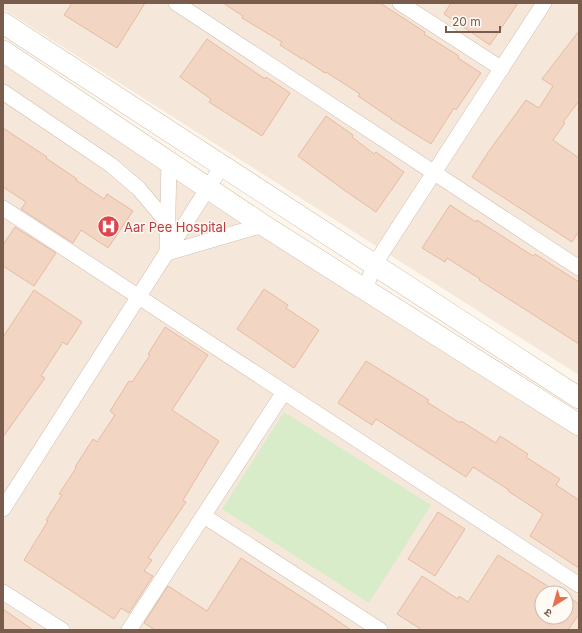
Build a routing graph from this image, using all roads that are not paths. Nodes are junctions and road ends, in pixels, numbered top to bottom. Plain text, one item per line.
1 (176, 3) edge
2 (400, 3) edge
3 (544, 3) edge
4 (3, 23) edge
5 (3, 51) edge
6 (502, 69) junction
7 (3, 92) edge
8 (169, 162) junction
9 (222, 166) junction
10 (434, 173) junction
11 (208, 189) junction
12 (3, 208) edge
13 (166, 221) junction
14 (263, 225) junction
15 (167, 253) junction
16 (578, 264) edge
17 (374, 265) junction
18 (365, 290) junction
19 (139, 297) junction
20 (284, 392) junction
21 (579, 398) edge
22 (579, 425) edge
23 (3, 509) edge
24 (204, 516) junction
25 (579, 585) edge
26 (3, 592) edge
27 (62, 630) edge
28 (129, 630) edge
29 (380, 630) edge

1 - 10 street
2 - 6 street
3 - 6 street
4 - 9 main road
5 - 8 main road
6 - 10 street
7 - 13 street
8 - 11 main road
8 - 13 street
9 - 11 street
9 - 17 main road
10 - 16 street
10 - 17 street
11 - 14 main road
11 - 15 street
12 - 19 street
13 - 15 street
14 - 15 street
14 - 18 main road
15 - 19 street
17 - 18 street
17 - 21 main road
18 - 22 main road
19 - 20 street
19 - 23 street
20 - 24 street
20 - 25 street
24 - 28 street
24 - 29 street
26 - 27 street

